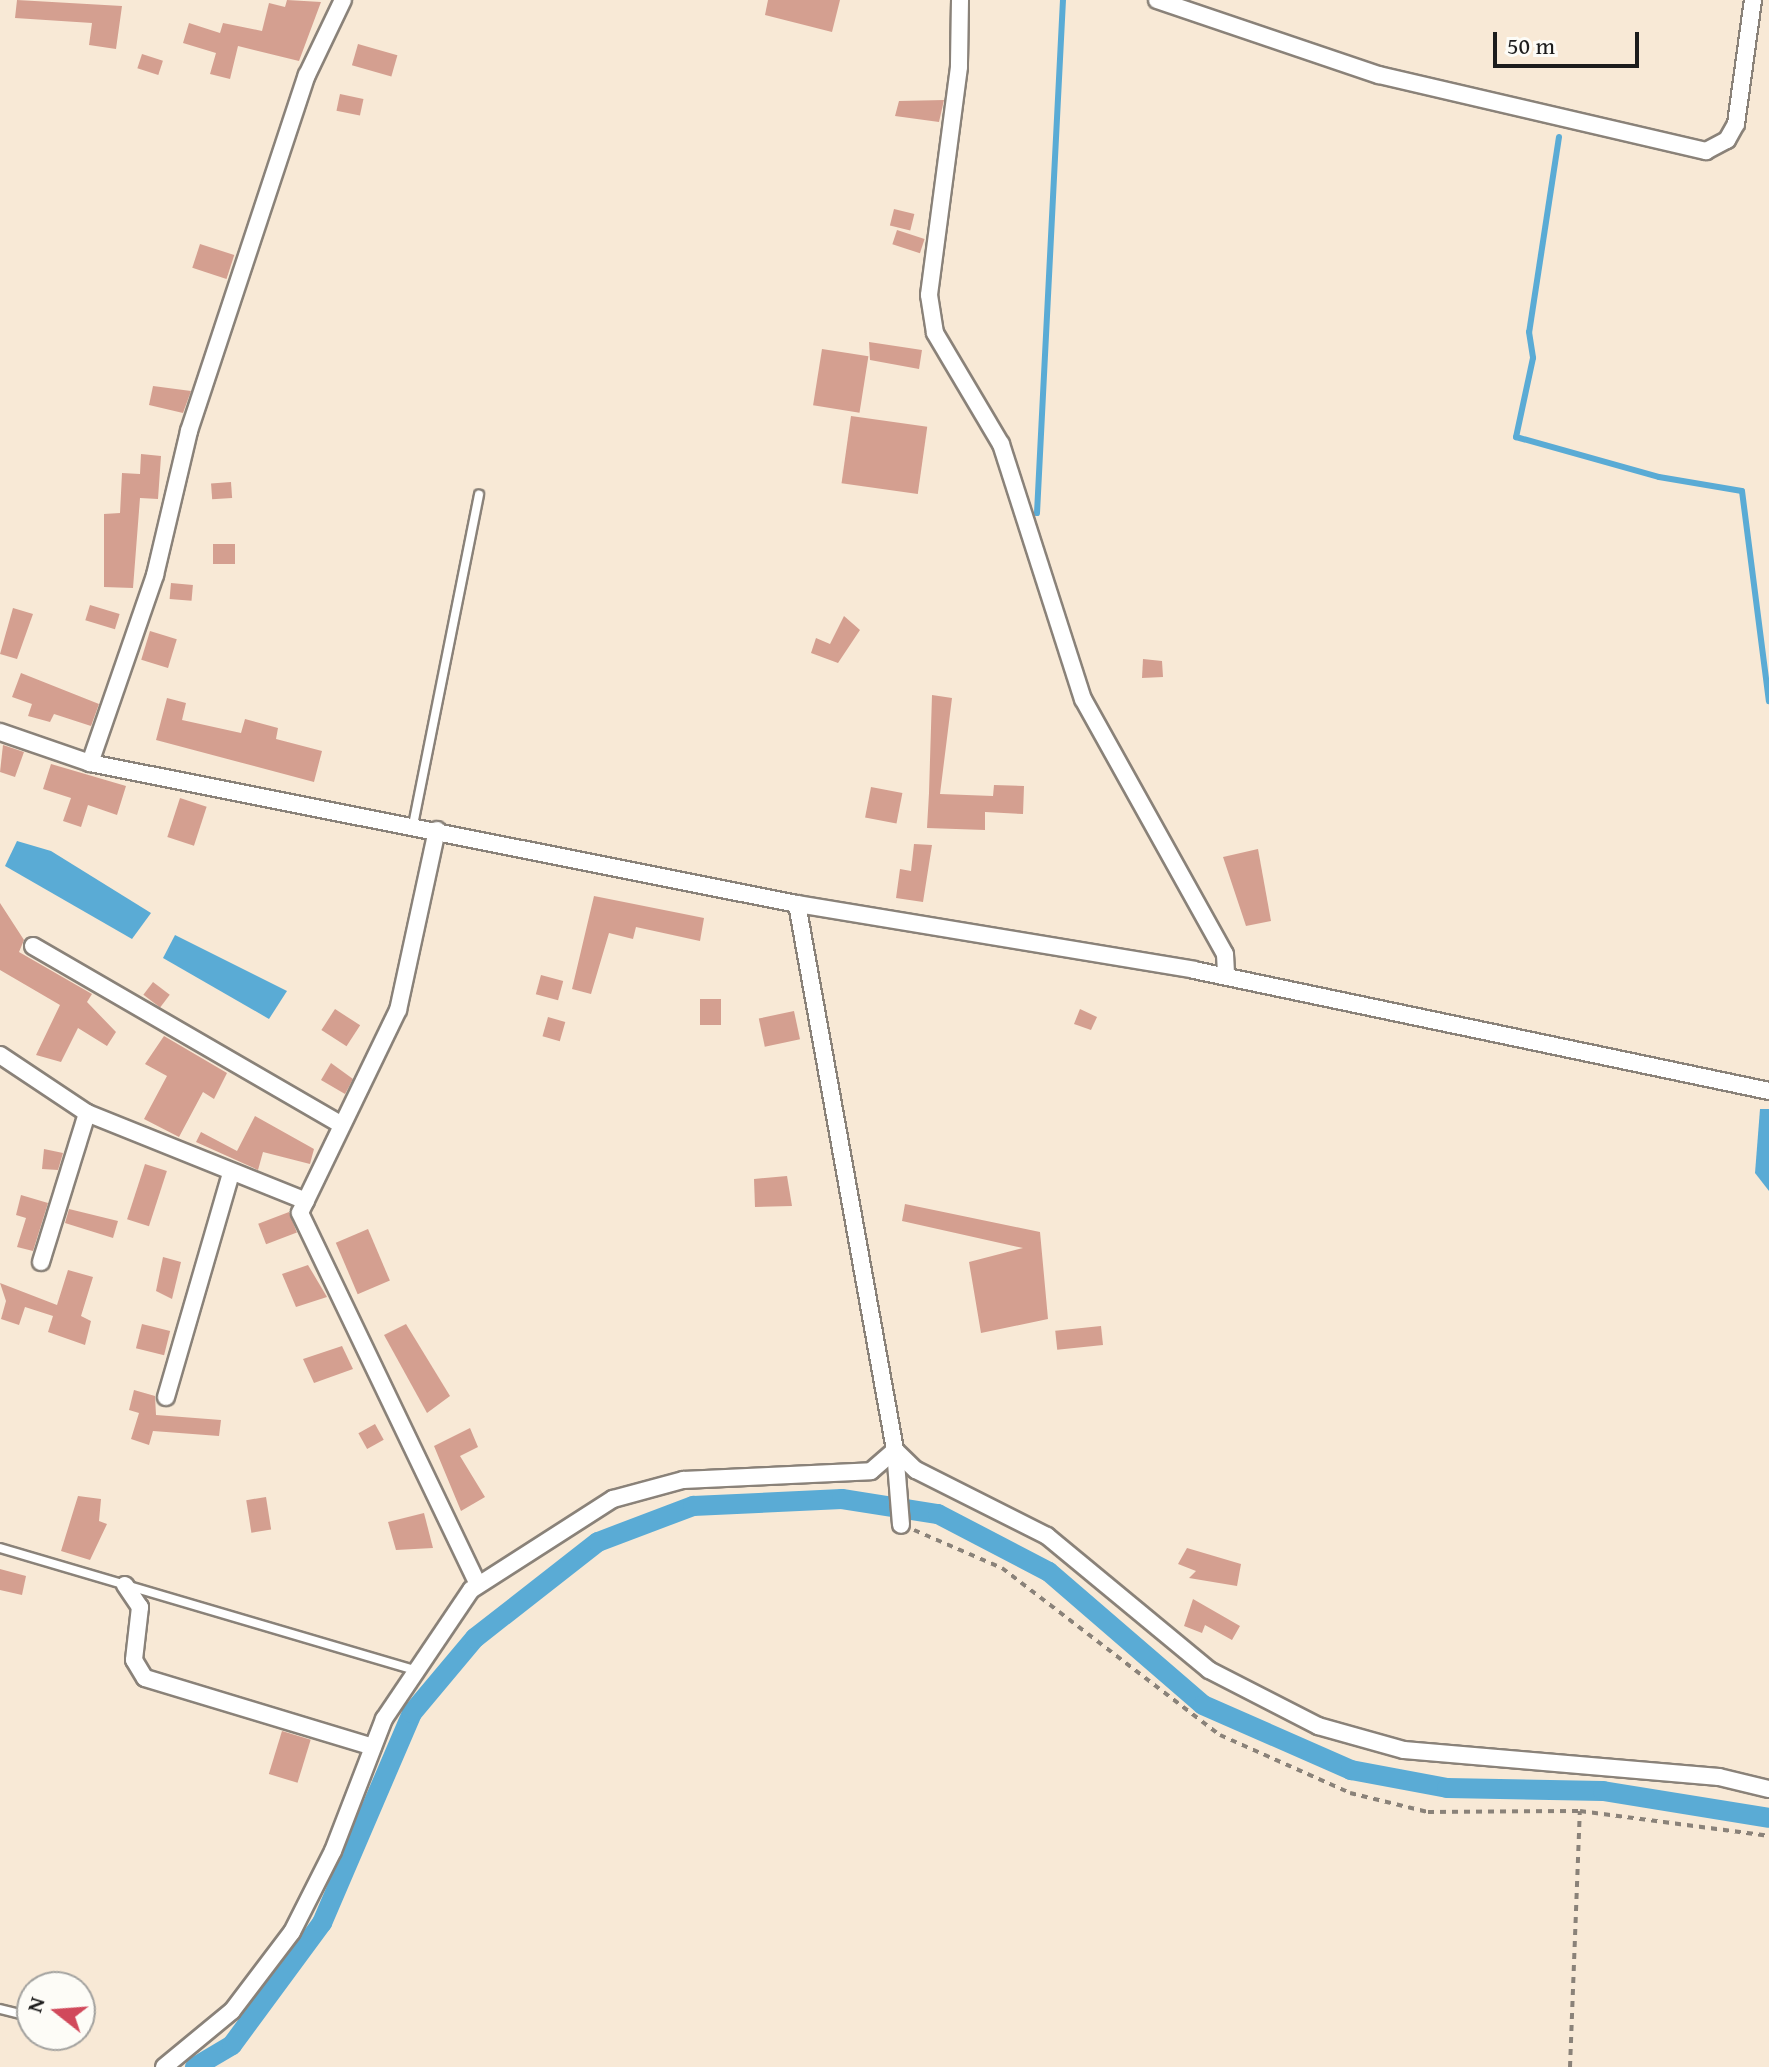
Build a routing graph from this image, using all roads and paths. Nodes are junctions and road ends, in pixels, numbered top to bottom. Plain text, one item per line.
1 (343, 0) edge
2 (960, 0) edge
3 (1157, 0) edge
4 (1753, 0) edge
5 (479, 495) dead end
6 (0, 732) edge
7 (90, 763) junction
8 (413, 825) junction
9 (437, 830) junction
10 (797, 904) junction
11 (33, 946) dead end
12 (1226, 976) junction
13 (0, 1055) edge
14 (1769, 1091) edge
15 (87, 1113) junction
16 (340, 1124) junction
17 (230, 1176) junction
18 (306, 1201) junction
19 (41, 1262) dead end
20 (166, 1397) dead end
21 (895, 1450) junction
22 (901, 1525) joint
23 (0, 1548) edge
24 (478, 1584) junction
25 (125, 1585) junction
26 (415, 1670) junction
27 (373, 1747) junction
28 (1769, 1789) edge
29 (1580, 1811) junction
30 (1769, 1836) edge
31 (164, 2067) edge
32 (1570, 2067) edge

1 - 7 street
2 - 12 street
3 - 4 street
5 - 8 lane
6 - 7 street
7 - 8 street
8 - 9 street
9 - 10 street
9 - 16 street
10 - 12 street
10 - 21 street
11 - 16 street
12 - 14 street
13 - 15 street
15 - 17 street
15 - 19 street
16 - 18 street
17 - 18 street
17 - 20 street
18 - 24 street
21 - 22 street
21 - 24 street
21 - 28 street
22 - 29 path
23 - 25 lane
24 - 26 street
25 - 26 lane
25 - 27 street
26 - 27 street
27 - 31 street
29 - 30 path
29 - 32 path

